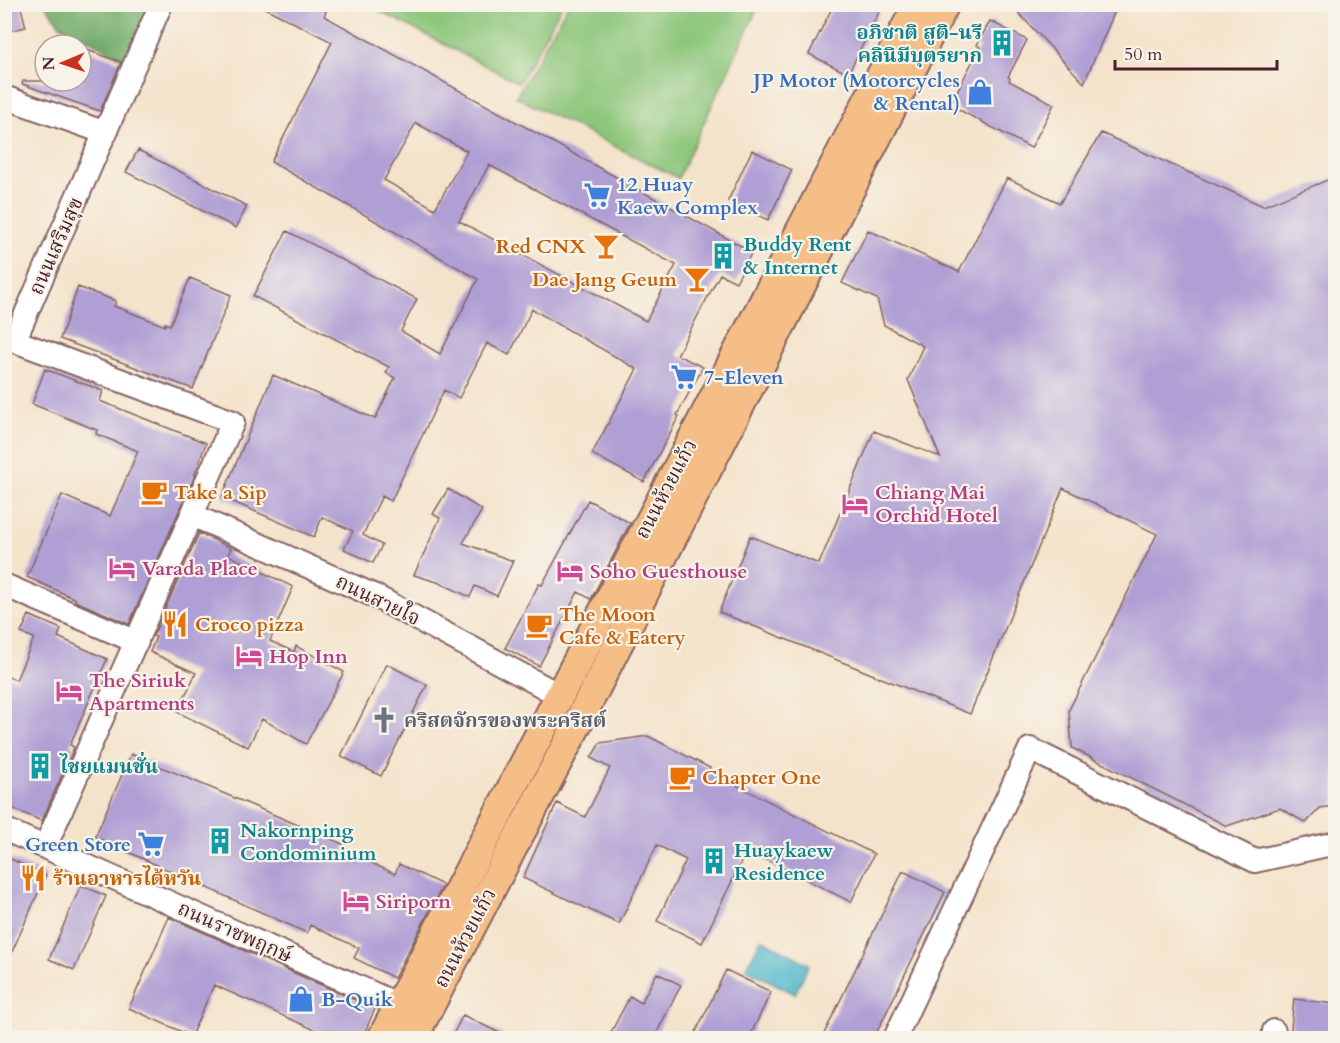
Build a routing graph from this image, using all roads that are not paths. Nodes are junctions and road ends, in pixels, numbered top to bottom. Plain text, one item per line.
1 (161, 4) edge
2 (918, 4) edge
3 (945, 4) edge
4 (4, 97) edge
5 (106, 133) junction
6 (10, 338) edge
7 (192, 515) junction
8 (4, 585) edge
9 (137, 642) junction
10 (559, 695) junction
11 (4, 829) edge
12 (1335, 843) edge
13 (45, 847) junction
14 (412, 1020) edge
15 (382, 1038) edge
16 (895, 1038) edge

1 - 5 street, ถนนเสริมสุข
2 - 10 main road, ถนนห้วยแก้ว
3 - 14 main road, ถนนห้วยแก้ว
4 - 5 street
5 - 6 street, ถนนเสริมสุข
6 - 7 street, ถนนเสริมสุข
7 - 9 street
7 - 10 street, ถนนสายใจ
8 - 9 street
9 - 13 street
10 - 14 main road, ถนนห้วยแก้ว
11 - 13 street, ถนนราชพฤกษ์
12 - 16 street
13 - 14 street, ถนนราชพฤกษ์
14 - 15 main road, ถนนห้วยแก้ว

